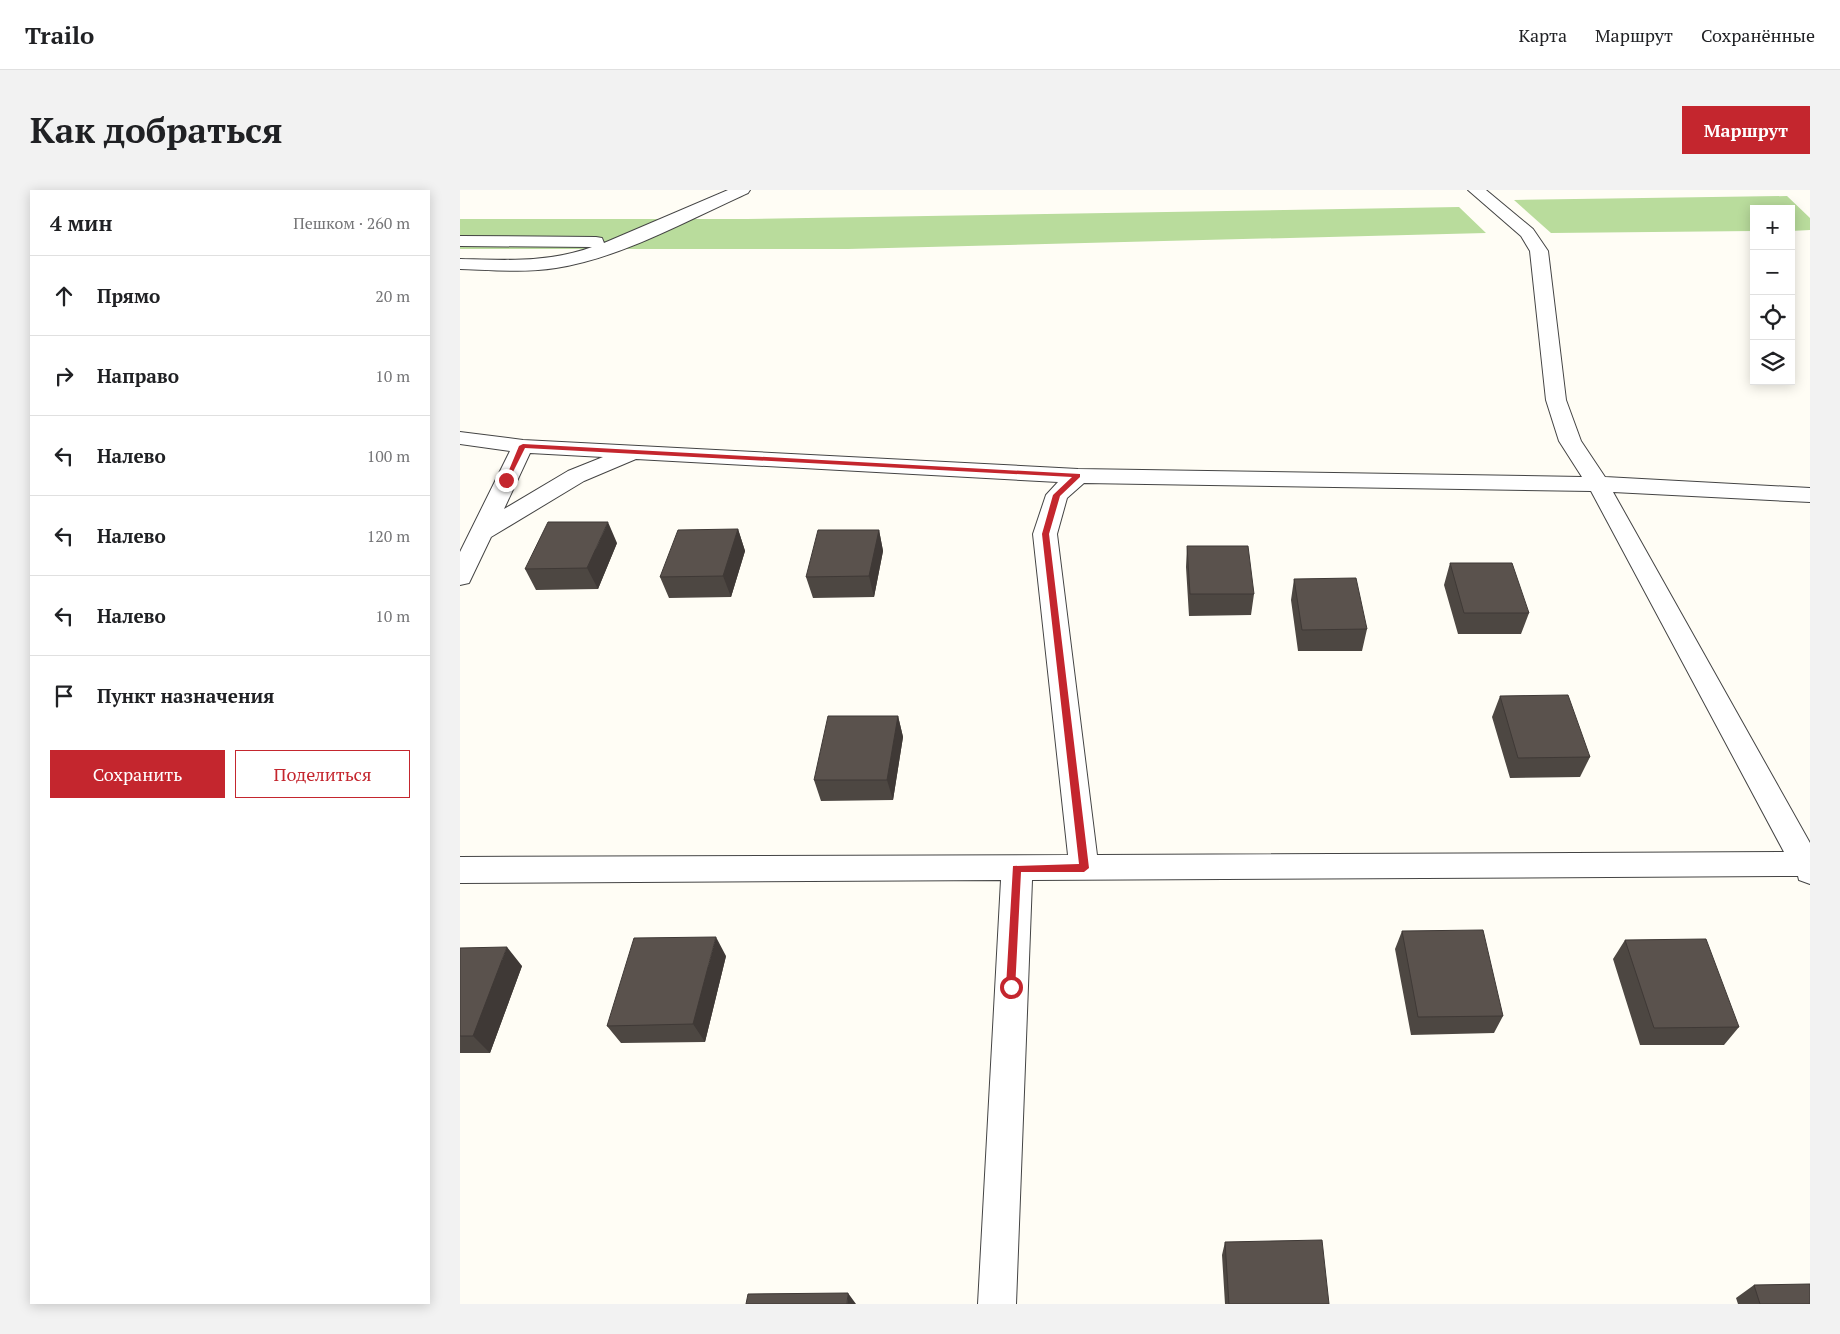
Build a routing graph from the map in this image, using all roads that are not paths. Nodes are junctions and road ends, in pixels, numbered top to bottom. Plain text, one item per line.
1 (742, 190) edge
2 (1476, 190) edge
3 (460, 241) edge
4 (619, 242) junction
5 (460, 264) edge
6 (466, 440) edge
7 (523, 446) junction
8 (632, 452) junction
9 (1078, 476) junction
10 (1598, 484) junction
11 (1810, 495) edge
12 (482, 532) junction
13 (460, 577) edge
14 (1809, 866) edge
15 (1016, 868) junction
16 (1084, 868) junction
17 (460, 870) edge
18 (997, 1304) edge

1 - 4 street
2 - 10 street
3 - 4 street
4 - 5 street
6 - 7 street
7 - 8 street
7 - 12 street
8 - 9 street
8 - 12 street
9 - 10 street
9 - 16 street
10 - 11 street
10 - 14 street
12 - 13 street
14 - 16 street
15 - 16 street
15 - 17 street
15 - 18 street

